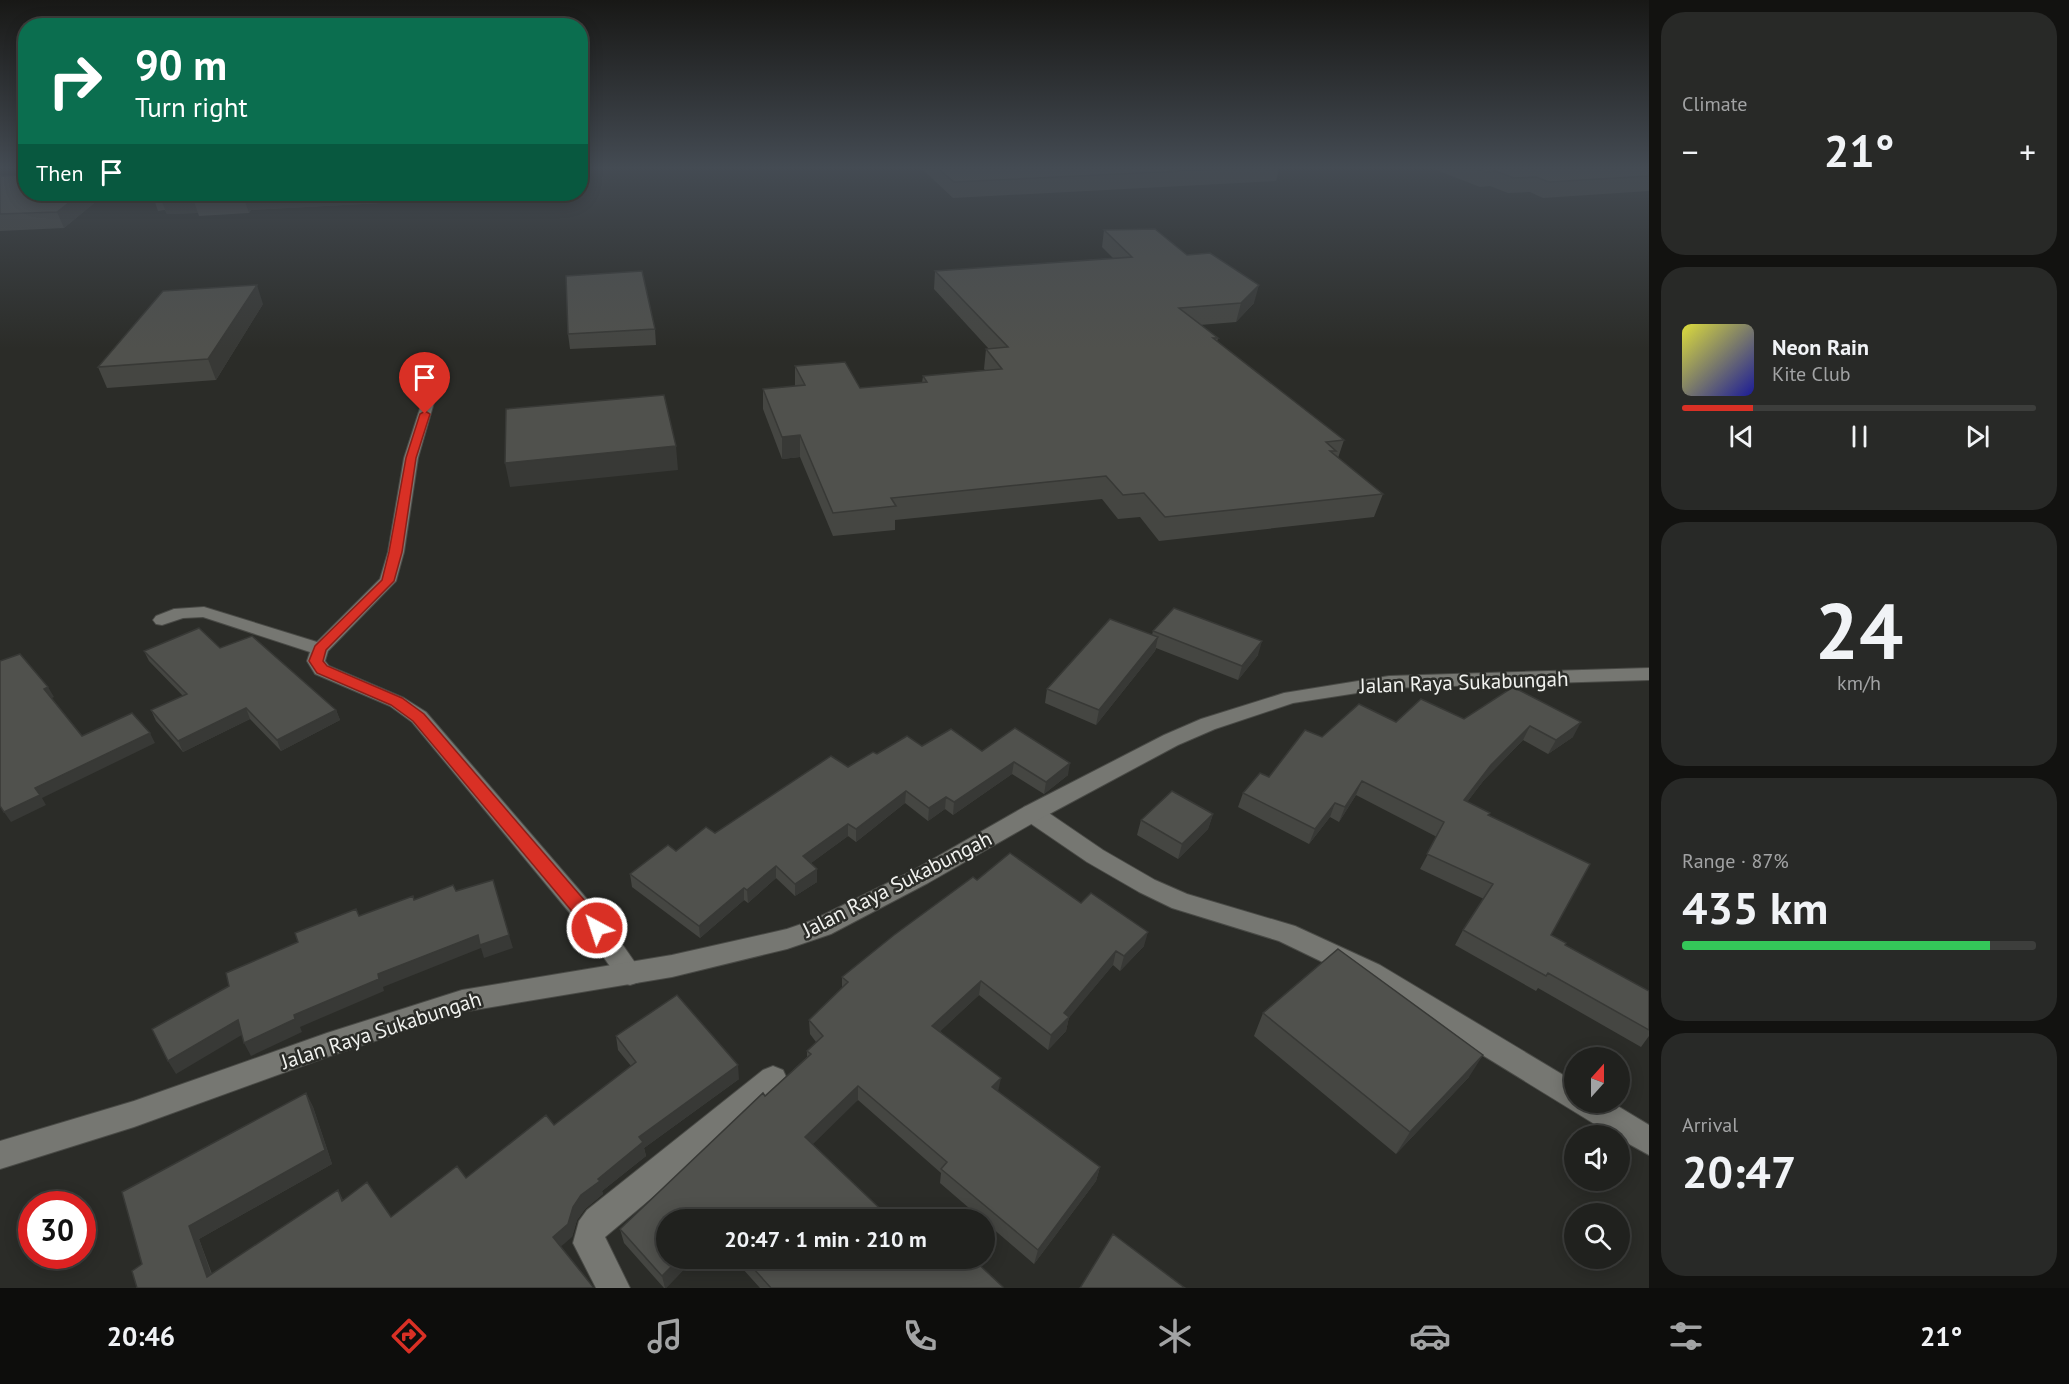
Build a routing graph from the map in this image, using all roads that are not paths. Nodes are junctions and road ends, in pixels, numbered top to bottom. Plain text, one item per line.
1 (429, 399) dead end
2 (162, 621) dead end
3 (320, 649) junction
4 (1649, 674) edge
5 (1032, 813) junction
6 (630, 974) junction
7 (773, 1078) dead end
8 (1564, 1090) edge
9 (1603, 1113) edge
10 (1649, 1141) edge
11 (0, 1155) edge
12 (614, 1288) edge

1 - 3 street
2 - 3 street
3 - 6 street
4 - 5 street, Jalan Raya Sukabungah
5 - 6 street, Jalan Raya Sukabungah
5 - 8 street
6 - 11 street, Jalan Raya Sukabungah
7 - 12 street
9 - 10 street

